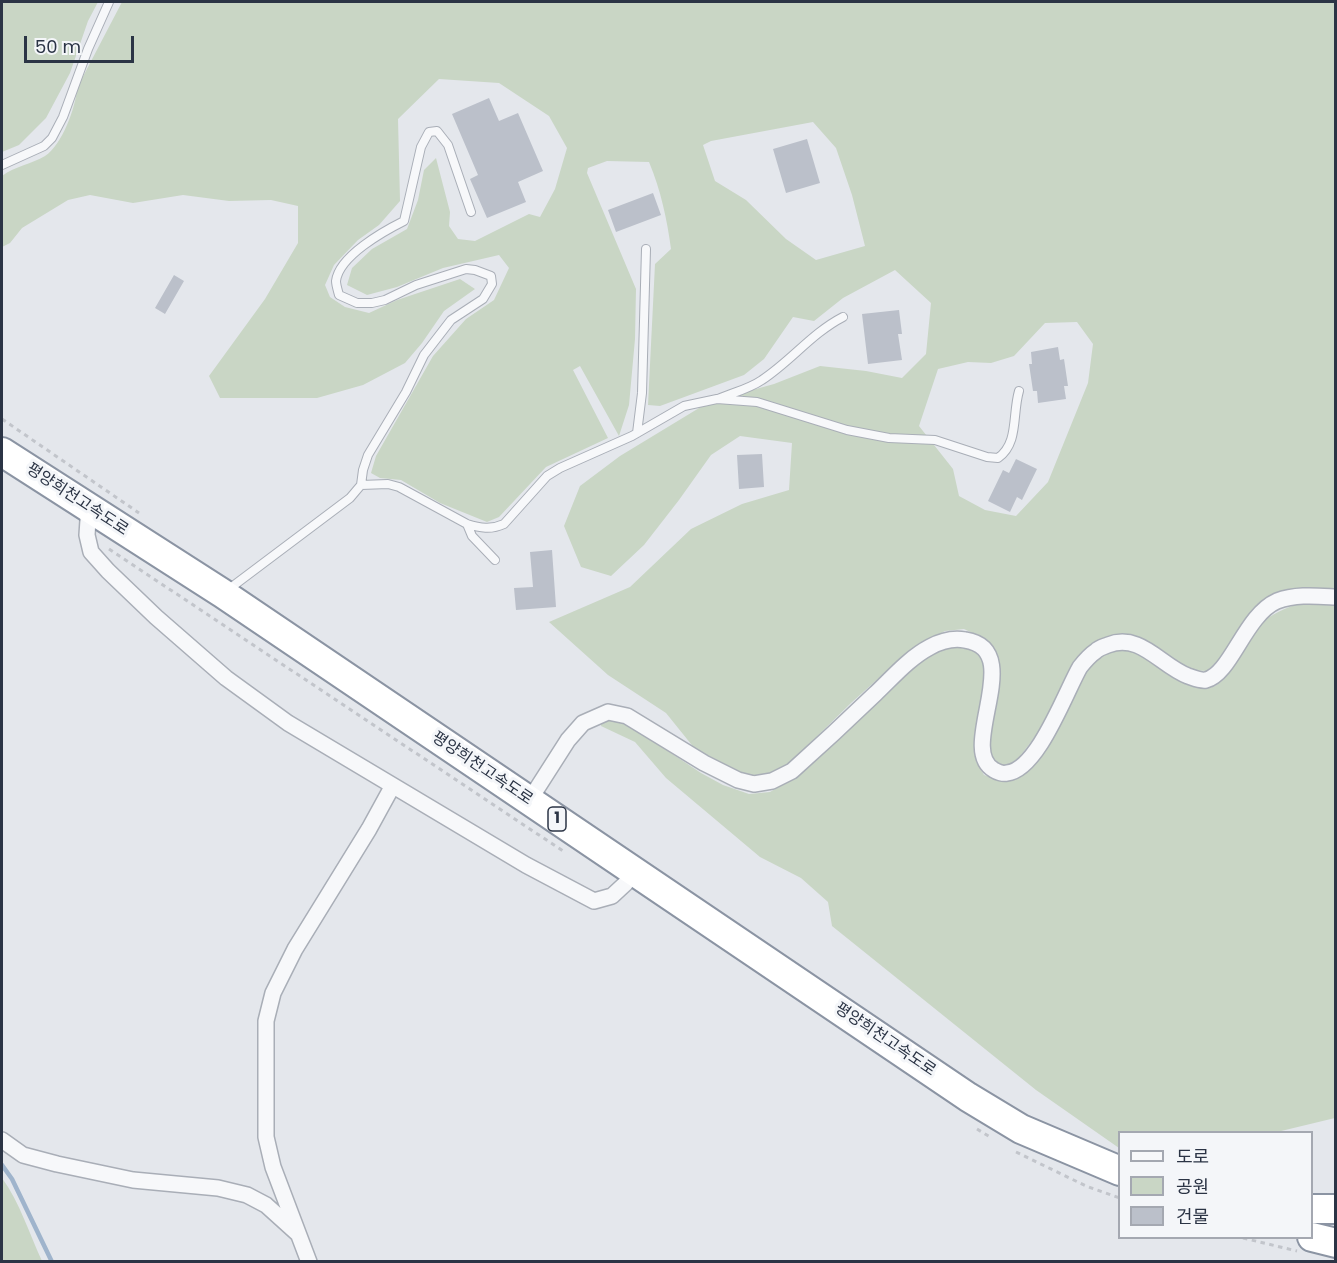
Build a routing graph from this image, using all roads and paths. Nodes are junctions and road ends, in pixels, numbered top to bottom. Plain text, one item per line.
1 (109, 2) edge
2 (2, 165) edge
3 (471, 212) dead end
4 (646, 249) dead end
5 (843, 317) dead end
6 (1019, 391) dead end
7 (717, 399) junction
8 (638, 433) junction
9 (2, 452) edge
10 (2, 466) edge
11 (361, 485) junction
12 (88, 520) junction
13 (467, 524) junction
14 (495, 560) dead end
15 (222, 593) junction
16 (1335, 597) edge
17 (392, 787) junction
18 (529, 801) junction
19 (626, 883) junction
20 (2, 1140) edge
21 (1118, 1171) edge
22 (1118, 1185) edge
23 (1313, 1209) edge
24 (1335, 1209) edge
25 (299, 1235) junction
26 (1254, 1239) edge
27 (1335, 1243) edge
28 (1306, 1244) edge
29 (309, 1262) edge

1 - 2 lane
3 - 11 lane
4 - 8 lane
5 - 7 lane
6 - 7 lane
7 - 8 lane
8 - 13 lane
9 - 15 highway, 평양희천고속도로 / 1
10 - 12 highway, 평양희천고속도로 / 1
11 - 13 lane
11 - 15 lane
12 - 17 street
12 - 19 highway, 평양희천고속도로 / 1
13 - 14 lane
15 - 18 highway, 평양희천고속도로 / 1
16 - 18 street
17 - 19 street
17 - 25 street
18 - 21 highway, 평양희천고속도로 / 1
19 - 22 highway, 평양희천고속도로 / 1
20 - 25 street
23 - 24 highway
25 - 29 street
26 - 28 path
27 - 28 highway

